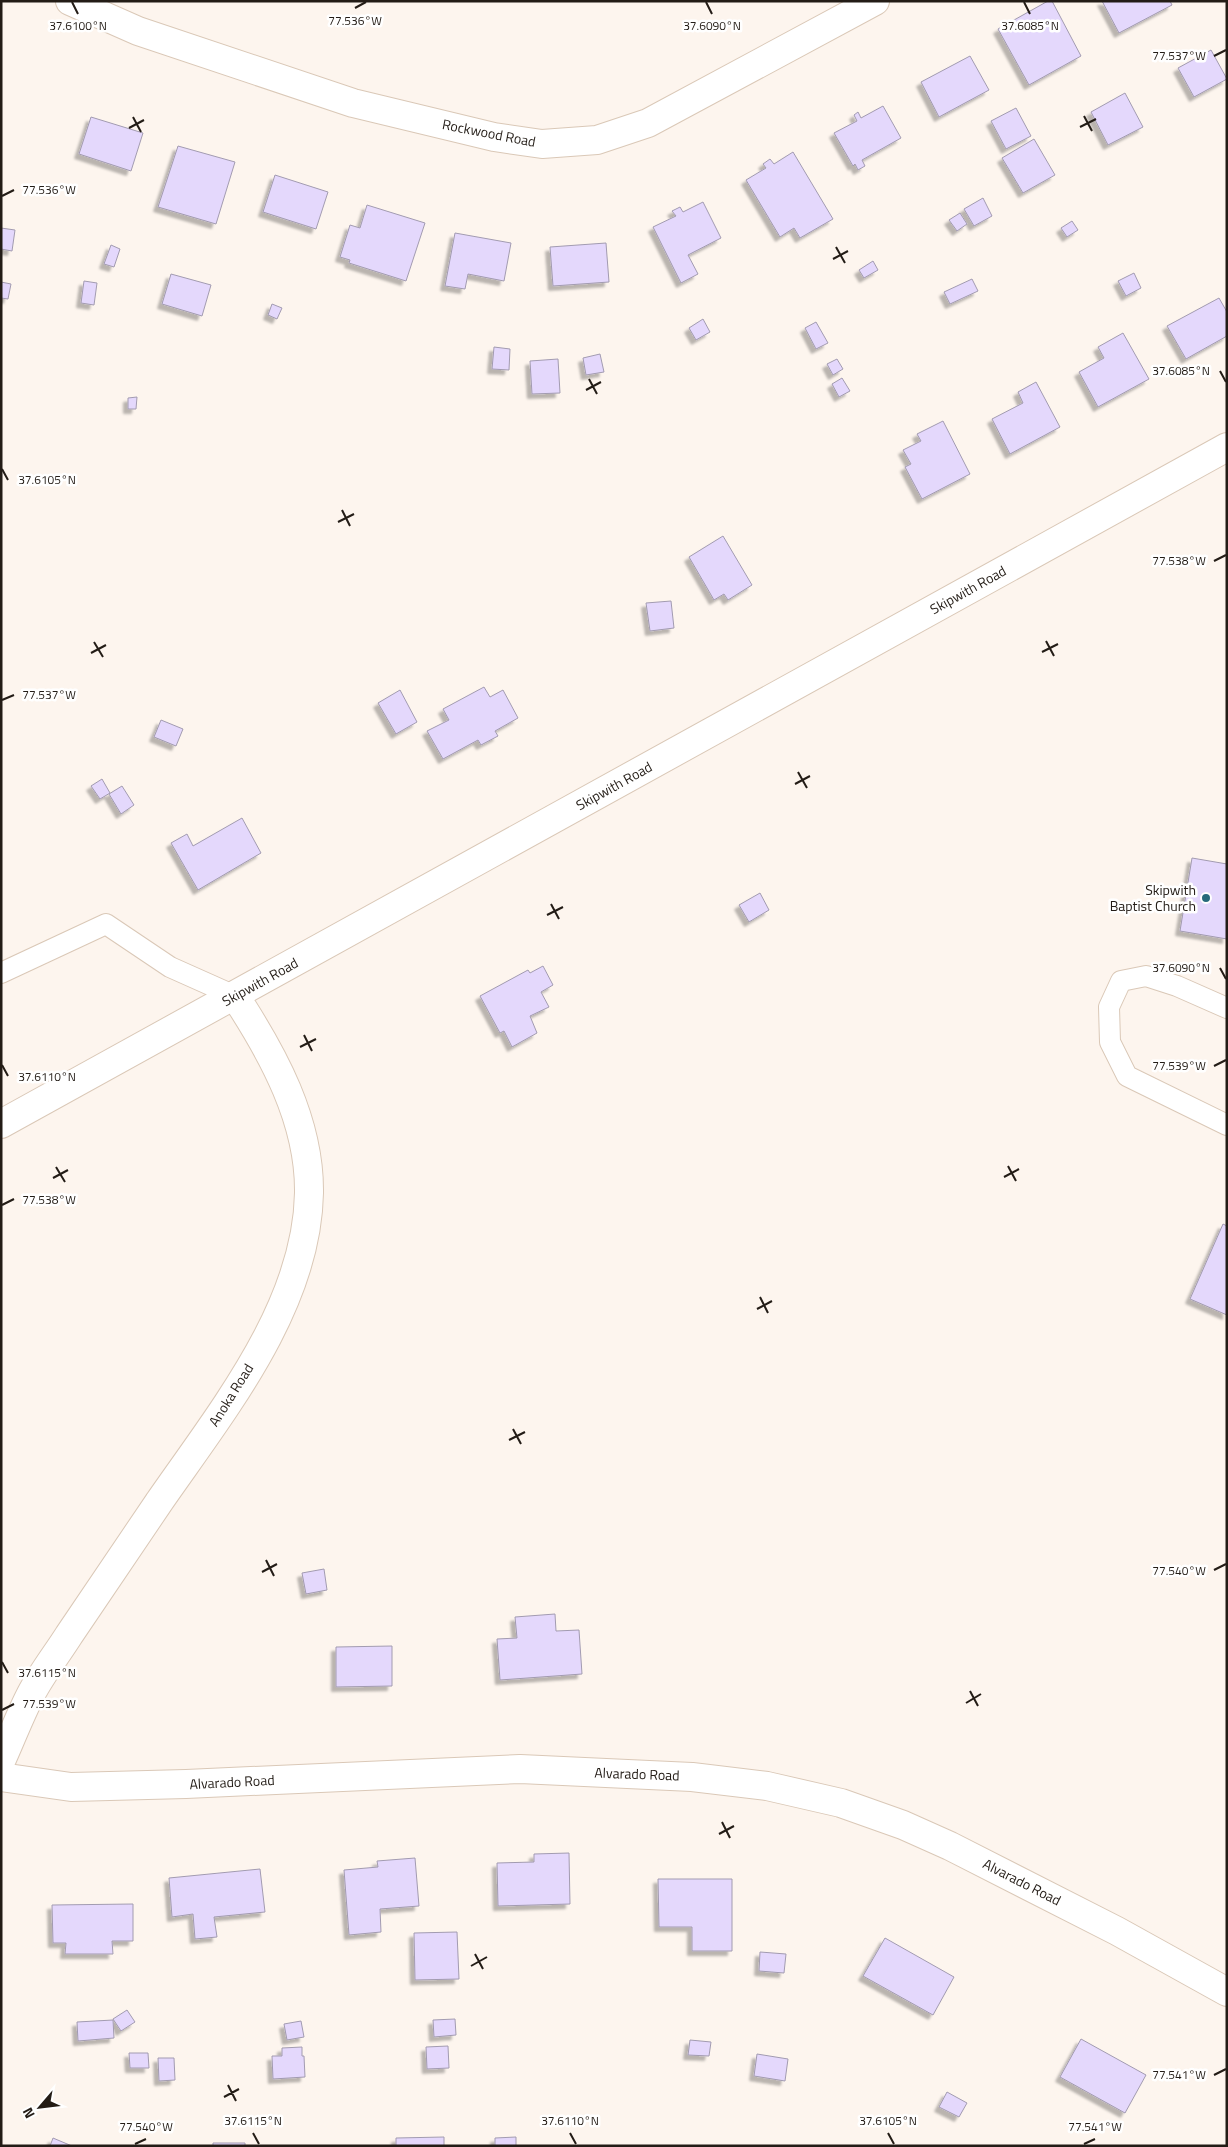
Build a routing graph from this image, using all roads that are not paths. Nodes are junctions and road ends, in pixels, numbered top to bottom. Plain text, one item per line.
1 (875, 1) edge
2 (79, 6) edge
3 (1227, 447) edge
4 (1, 973) edge
5 (235, 996) junction
6 (1227, 1008) edge
7 (1, 1124) edge
8 (1227, 1126) edge
9 (1, 1762) edge
10 (1, 1777) edge
11 (1227, 1992) edge

1 - 2 street, Rockwood Road
3 - 5 street, Skipwith Road
4 - 5 lane
5 - 7 street, Skipwith Road
5 - 9 street, Anoka Road
6 - 8 lane
10 - 11 street, Alvarado Road

